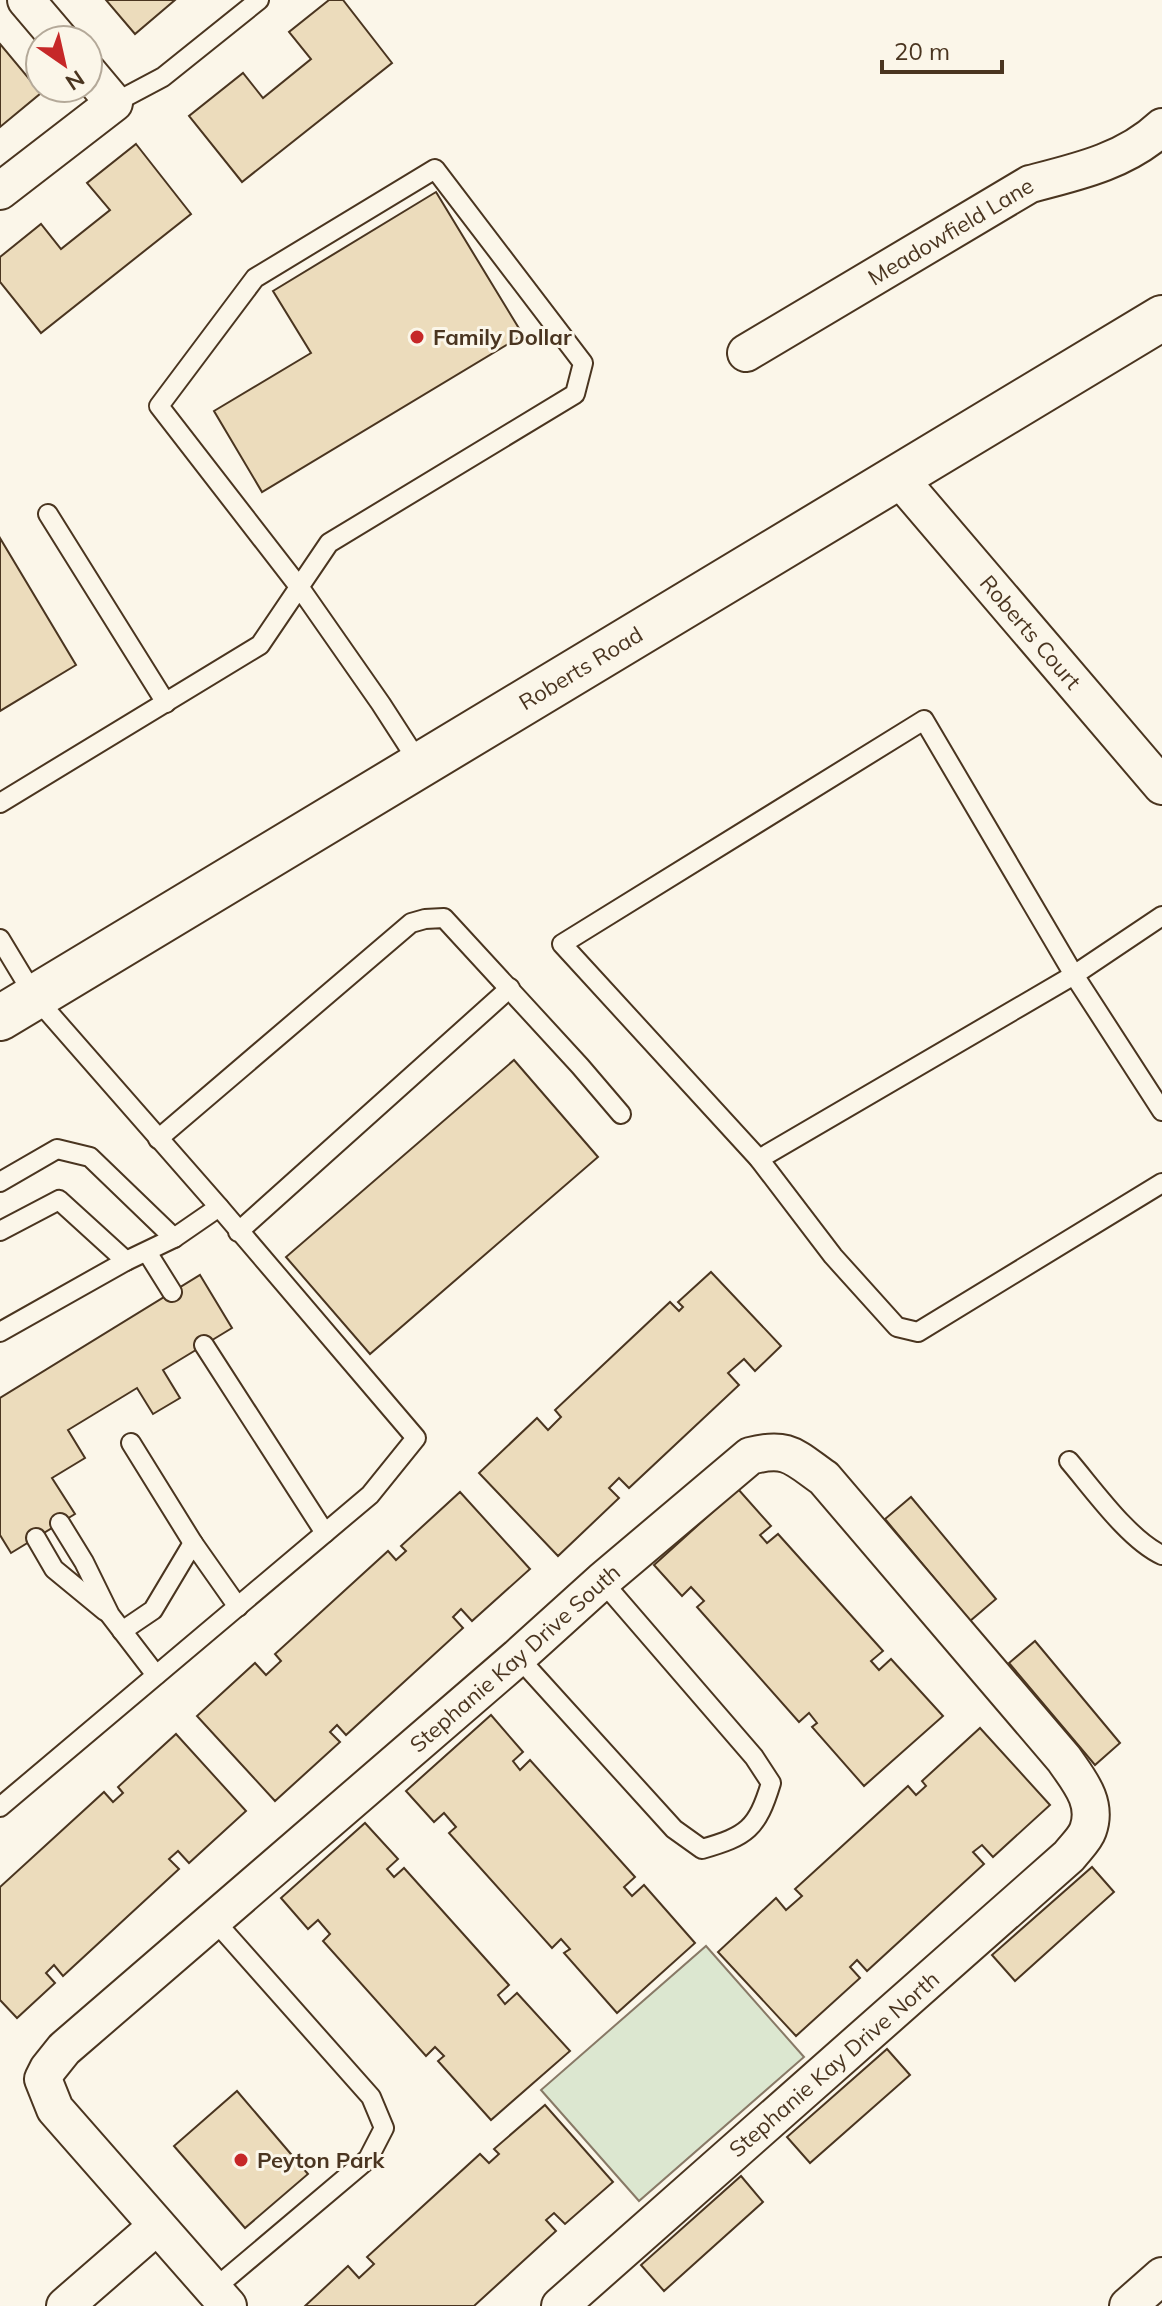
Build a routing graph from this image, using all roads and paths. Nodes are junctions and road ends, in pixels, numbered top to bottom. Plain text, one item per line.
1 (26, 0) edge
2 (259, 0) edge
3 (46, 24) edge
4 (104, 91) edge
5 (114, 103) junction
6 (1162, 127) edge
7 (0, 191) edge
8 (1162, 318) edge
9 (746, 353) dead end
10 (898, 477) junction
11 (48, 514) dead end
12 (300, 588) junction
13 (166, 703) junction
14 (421, 766) junction
15 (1162, 786) edge
16 (0, 803) edge
17 (1162, 916) edge
18 (0, 939) edge
19 (1074, 975) junction
20 (510, 988) junction
21 (18, 1008) edge
22 (1162, 1111) edge
23 (621, 1114) dead end
24 (158, 1139) junction
25 (759, 1159) junction
26 (0, 1182) edge
27 (1162, 1183) edge
28 (219, 1207) junction
29 (0, 1231) edge
30 (238, 1232) junction
31 (174, 1238) junction
32 (147, 1252) junction
33 (126, 1261) junction
34 (172, 1292) dead end
35 (0, 1332) edge
36 (204, 1345) dead end
37 (131, 1443) dead end
38 (1069, 1461) dead end
39 (60, 1523) dead end
40 (325, 1533) junction
41 (36, 1538) dead end
42 (193, 1543) junction
43 (1162, 1555) edge
44 (602, 1581) junction
45 (238, 1607) junction
46 (110, 1615) junction
47 (122, 1631) junction
48 (518, 1657) junction
49 (156, 1675) junction
50 (0, 1807) edge
51 (1092, 1811) joint
52 (214, 1920) junction
53 (157, 2226) junction
54 (1162, 2276) edge
55 (221, 2298) edge
56 (65, 2306) edge
57 (560, 2306) edge
58 (1128, 2306) edge

1 - 3 street
2 - 5 lane
4 - 5 street
5 - 7 street
6 - 9 street, Meadowfield Lane
8 - 10 main road, Roberts Road
10 - 14 main road, Roberts Road
10 - 15 street, Roberts Court
11 - 13 lane
12 - 12 lane
12 - 13 lane
12 - 14 lane
13 - 16 lane
14 - 21 main road, Roberts Road
17 - 19 lane
18 - 21 lane
19 - 22 lane
19 - 25 lane
19 - 25 lane
20 - 23 lane
20 - 24 lane
20 - 30 lane
21 - 24 lane
24 - 28 lane
25 - 27 lane
26 - 31 lane
28 - 30 lane
28 - 31 lane
29 - 33 lane
30 - 40 lane
31 - 32 lane
32 - 33 lane
32 - 34 lane
33 - 35 lane
36 - 40 lane
37 - 42 lane
38 - 43 lane
39 - 46 lane
40 - 45 lane
41 - 46 lane
42 - 45 lane
42 - 47 lane
44 - 48 street, Stephanie Kay Drive South
44 - 48 lane
44 - 51 street, Stephanie Kay Drive South
45 - 49 lane
46 - 47 lane
47 - 49 lane
48 - 52 street, Stephanie Kay Drive South
49 - 50 lane
51 - 57 street, Stephanie Kay Drive North
52 - 53 street, Stephanie Kay Drive South
52 - 55 lane
53 - 55 street
53 - 56 street
54 - 58 street

